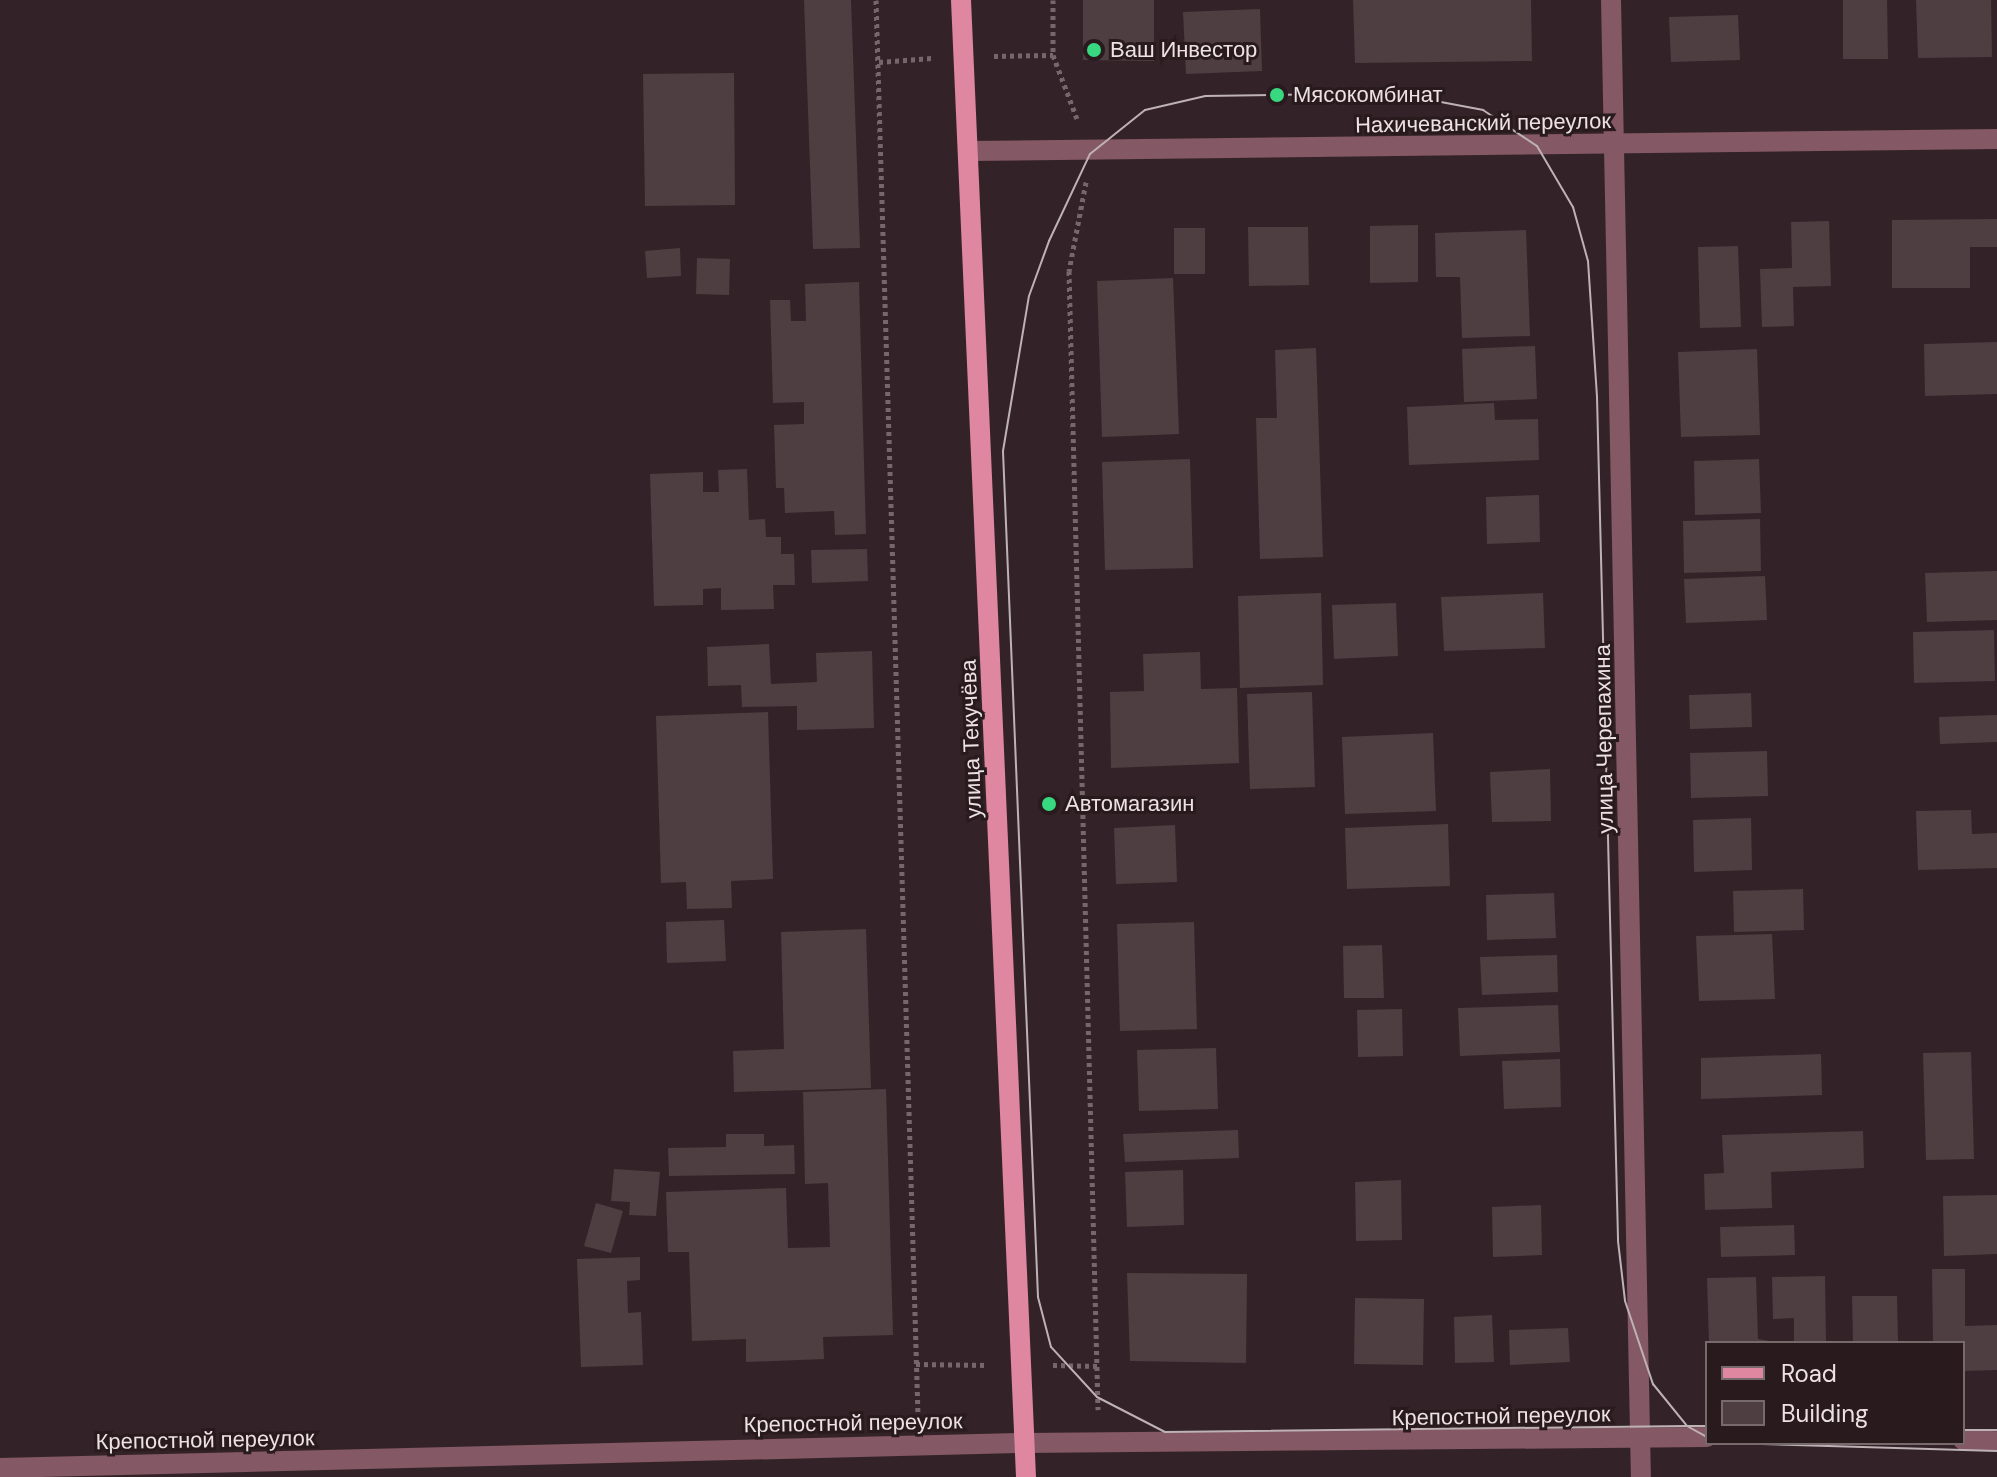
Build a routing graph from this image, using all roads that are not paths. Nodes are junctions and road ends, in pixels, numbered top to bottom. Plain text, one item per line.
1 (961, 0) edge
2 (1611, 0) edge
3 (1997, 139) edge
4 (1618, 145) junction
5 (970, 151) junction
6 (1705, 1437) edge
7 (1640, 1438) junction
8 (1965, 1440) edge
9 (1997, 1441) edge
10 (1024, 1443) junction
11 (0, 1468) edge
12 (359, 1469) edge
13 (1026, 1477) edge
14 (1641, 1477) edge

1 - 5 main road, улица Текучёва
2 - 4 street, улица Черепахина
3 - 4 street, Нахичеванский переулок
4 - 5 street, Нахичеванский переулок
4 - 7 street, улица Черепахина
5 - 10 main road, улица Текучёва
6 - 7 street, Крепостной переулок
7 - 10 street, Крепостной переулок
7 - 14 street, улица Черепахина
8 - 9 street
10 - 12 street, Крепостной переулок
10 - 13 main road, улица Текучёва
11 - 12 street, Крепостной переулок

